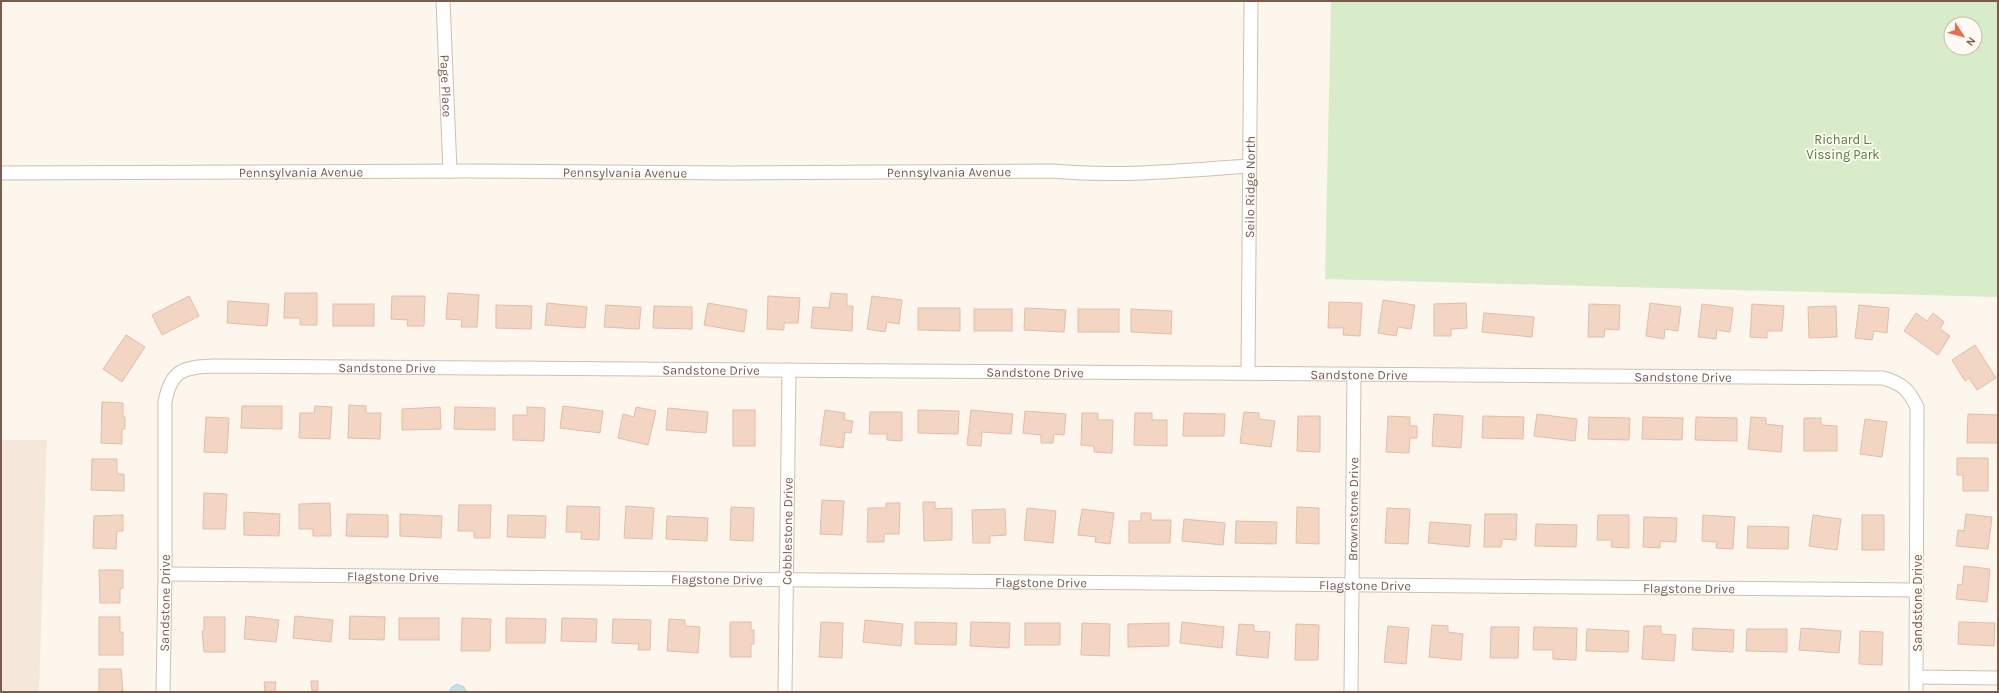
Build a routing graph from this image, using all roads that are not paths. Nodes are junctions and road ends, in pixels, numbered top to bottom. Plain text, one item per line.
1 (443, 1) edge
2 (1251, 1) edge
3 (1248, 166) junction
4 (450, 171) junction
5 (1, 173) edge
6 (789, 370) junction
7 (1248, 373) junction
8 (1354, 375) junction
9 (165, 574) junction
10 (787, 580) junction
11 (1352, 584) junction
12 (1917, 590) junction
13 (1916, 677) junction
14 (1998, 678) edge
15 (163, 692) edge
16 (785, 692) edge
17 (1351, 692) edge
18 (1916, 692) edge

1 - 4 street, Page Place
2 - 3 street, Seilo Ridge North
3 - 4 street, Pennsylvania Avenue
3 - 7 street, Seilo Ridge North
4 - 5 street, Pennsylvania Avenue
6 - 7 street, Sandstone Drive
6 - 9 street, Sandstone Drive
6 - 10 street, Cobblestone Drive
7 - 8 street, Sandstone Drive
8 - 11 street, Brownstone Drive
8 - 12 street, Sandstone Drive
9 - 10 street, Flagstone Drive
9 - 15 street, Sandstone Drive
10 - 11 street, Flagstone Drive
10 - 16 street, Cobblestone Drive
11 - 12 street, Flagstone Drive
11 - 17 street, Brownstone Drive
12 - 13 street, Sandstone Drive
13 - 14 street
13 - 18 street, Sandstone Drive

